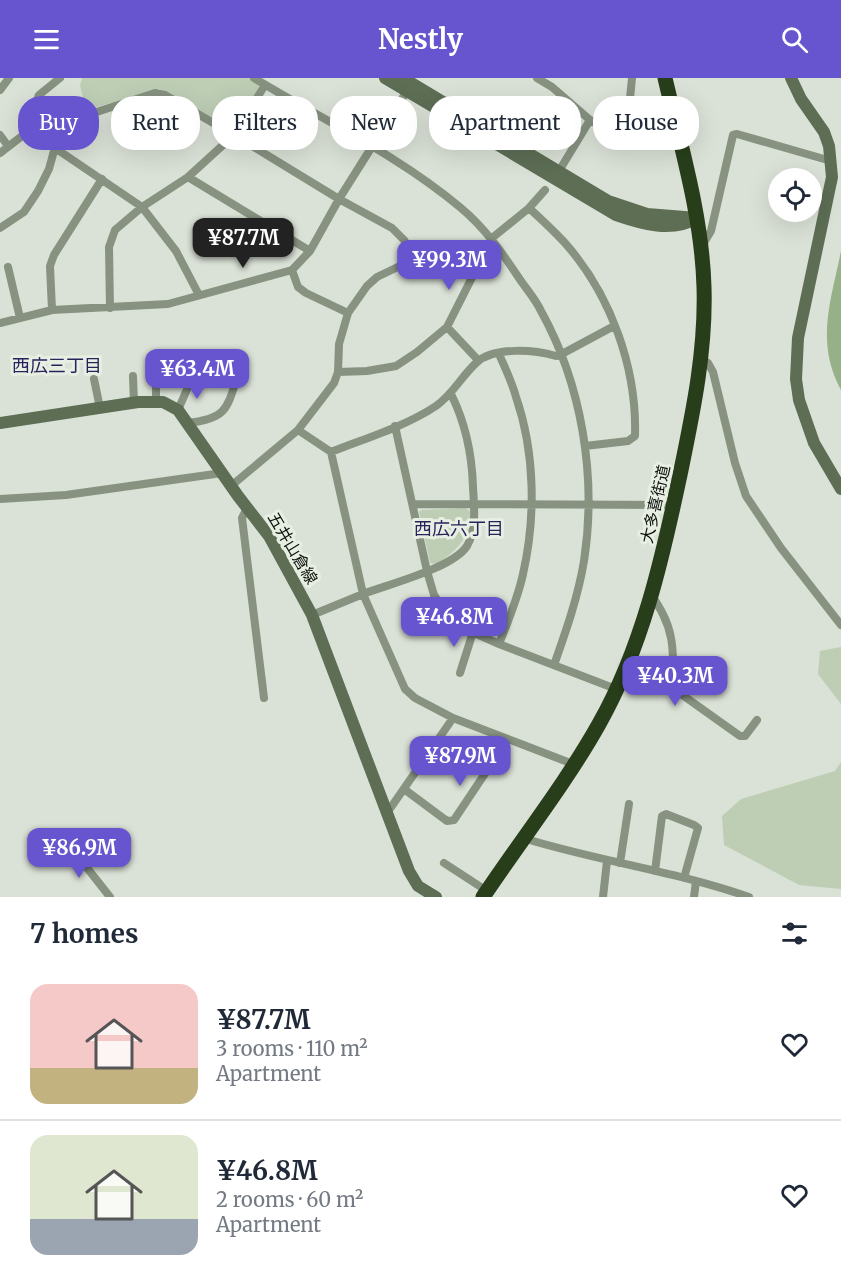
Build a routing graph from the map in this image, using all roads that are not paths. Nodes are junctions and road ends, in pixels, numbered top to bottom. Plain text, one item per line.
1 (9, 78) edge
2 (60, 78) edge
3 (254, 78) edge
4 (385, 78) edge
5 (537, 78) edge
6 (546, 78) edge
7 (632, 78) edge
8 (665, 78) edge
9 (792, 78) edge
10 (409, 82) edge
11 (265, 85) junction
12 (552, 87) junction
13 (0, 90) edge
14 (258, 96) edge
15 (401, 96) edge
16 (99, 111) edge
17 (590, 120) junction
18 (212, 122) edge
19 (330, 123) edge
20 (0, 135) edge
21 (8, 146) junction
22 (54, 150) edge
23 (58, 150) edge
24 (218, 150) edge
25 (259, 150) edge
26 (369, 150) edge
27 (376, 150) edge
28 (0, 153) edge
29 (831, 161) junction
30 (559, 171) junction
31 (188, 177) junction
32 (102, 178) junction
33 (545, 190) dead end
34 (339, 199) junction
35 (142, 207) junction
36 (529, 208) junction
37 (697, 218) junction
38 (0, 228) edge
39 (492, 238) junction
40 (701, 247) junction
41 (310, 251) junction
42 (8, 267) dead end
43 (292, 270) junction
44 (199, 295) junction
45 (110, 308) junction
46 (52, 310) junction
47 (348, 313) junction
48 (20, 318) junction
49 (0, 323) edge
50 (614, 326) junction
51 (447, 327) junction
52 (499, 354) junction
53 (561, 355) junction
54 (702, 359) junction
55 (478, 360) junction
56 (165, 369) dead end
57 (338, 372) junction
58 (238, 374) dead end
59 (133, 376) dead end
60 (192, 378) dead end
61 (94, 379) dead end
62 (451, 394) junction
63 (156, 402) junction
64 (134, 403) junction
65 (100, 408) junction
66 (178, 410) junction
67 (0, 423) edge
68 (187, 423) junction
69 (395, 426) junction
70 (298, 430) junction
71 (585, 446) junction
72 (331, 452) junction
73 (222, 473) junction
74 (231, 486) junction
75 (841, 489) edge
76 (0, 499) edge
77 (413, 504) junction
78 (474, 504) junction
79 (532, 504) junction
80 (589, 504) junction
81 (674, 505) junction
82 (247, 508) junction
83 (427, 571) junction
84 (651, 593) junction
85 (363, 594) junction
86 (312, 615) junction
87 (841, 625) edge
88 (473, 632) junction
89 (499, 644) junction
90 (554, 665) junction
91 (460, 673) dead end
92 (616, 689) junction
93 (264, 698) dead end
94 (453, 718) junction
95 (757, 720) dead end
96 (508, 739) junction
97 (573, 764) junction
98 (404, 789) junction
99 (628, 804) dead end
100 (387, 813) junction
101 (523, 838) junction
102 (69, 845) dead end
103 (607, 861) junction
104 (444, 863) dead end
105 (620, 864) junction
106 (655, 871) junction
107 (684, 878) junction
108 (696, 881) junction
109 (418, 892) edge
110 (485, 894) edge
111 (110, 897) edge
112 (436, 897) edge
113 (603, 897) edge
114 (694, 897) edge
115 (748, 897) edge

1 - 13 street
2 - 21 street
3 - 11 street
4 - 10 street
5 - 12 street
6 - 12 street
7 - 17 street
8 - 37 highway, 大多喜街道
9 - 29 street
10 - 15 street
10 - 30 street
10 - 37 street
11 - 14 street
11 - 19 street
12 - 17 street
16 - 18 street
17 - 30 street
20 - 21 street
21 - 28 street
22 - 38 street
23 - 32 street
24 - 31 street
25 - 34 street
26 - 34 street
27 - 39 street
29 - 40 street
29 - 75 street
30 - 37 street
31 - 35 street
31 - 41 street
32 - 35 street
32 - 46 street
33 - 36 street
34 - 41 street
34 - 47 street
35 - 44 street
35 - 45 street
36 - 39 street
36 - 50 street
37 - 40 highway, 大多喜街道
39 - 51 street
39 - 53 street
40 - 54 highway, 大多喜街道
41 - 43 street
42 - 48 street
43 - 44 street
43 - 47 street
44 - 45 street
45 - 46 street
46 - 48 street
47 - 57 street
48 - 49 street
50 - 53 street
50 - 71 street
51 - 55 street
51 - 57 street
52 - 53 street
52 - 55 street
52 - 79 street
53 - 71 street
54 - 81 highway, 大多喜街道
54 - 87 street
55 - 62 street
56 - 63 street
57 - 70 street
58 - 68 street
59 - 64 street
60 - 66 street
61 - 65 street
62 - 69 street
62 - 78 street
63 - 64 street
63 - 66 street
64 - 65 street
65 - 67 street
66 - 68 street, 五井山倉線
68 - 73 street, 五井山倉線
69 - 72 street
69 - 77 street
70 - 72 street
70 - 74 street
71 - 80 street
72 - 85 street
73 - 74 street, 五井山倉線
73 - 76 street
74 - 82 street, 五井山倉線
77 - 78 street
77 - 83 street
78 - 79 street
78 - 83 street
79 - 80 street
79 - 89 street
80 - 81 street
80 - 90 street
81 - 84 highway, 大多喜街道
82 - 86 street, 五井山倉線
82 - 93 street
83 - 85 street
83 - 88 street
84 - 92 highway, 大多喜街道
84 - 95 street
85 - 86 street
85 - 94 street
86 - 100 street, 五井山倉線
88 - 89 street
88 - 91 street
89 - 90 street
90 - 92 street
92 - 97 highway, 大多喜街道
94 - 96 street
94 - 98 street
96 - 97 street
96 - 98 street
97 - 101 highway, 大多喜街道
98 - 100 street
99 - 105 street
100 - 109 street, 五井山倉線
101 - 103 street
101 - 110 highway, 大多喜街道
102 - 111 street
103 - 105 street
103 - 113 street
104 - 110 street
105 - 106 street
106 - 107 street
106 - 107 street
107 - 108 street
108 - 114 street
108 - 115 street
109 - 112 street, 五井山倉線

